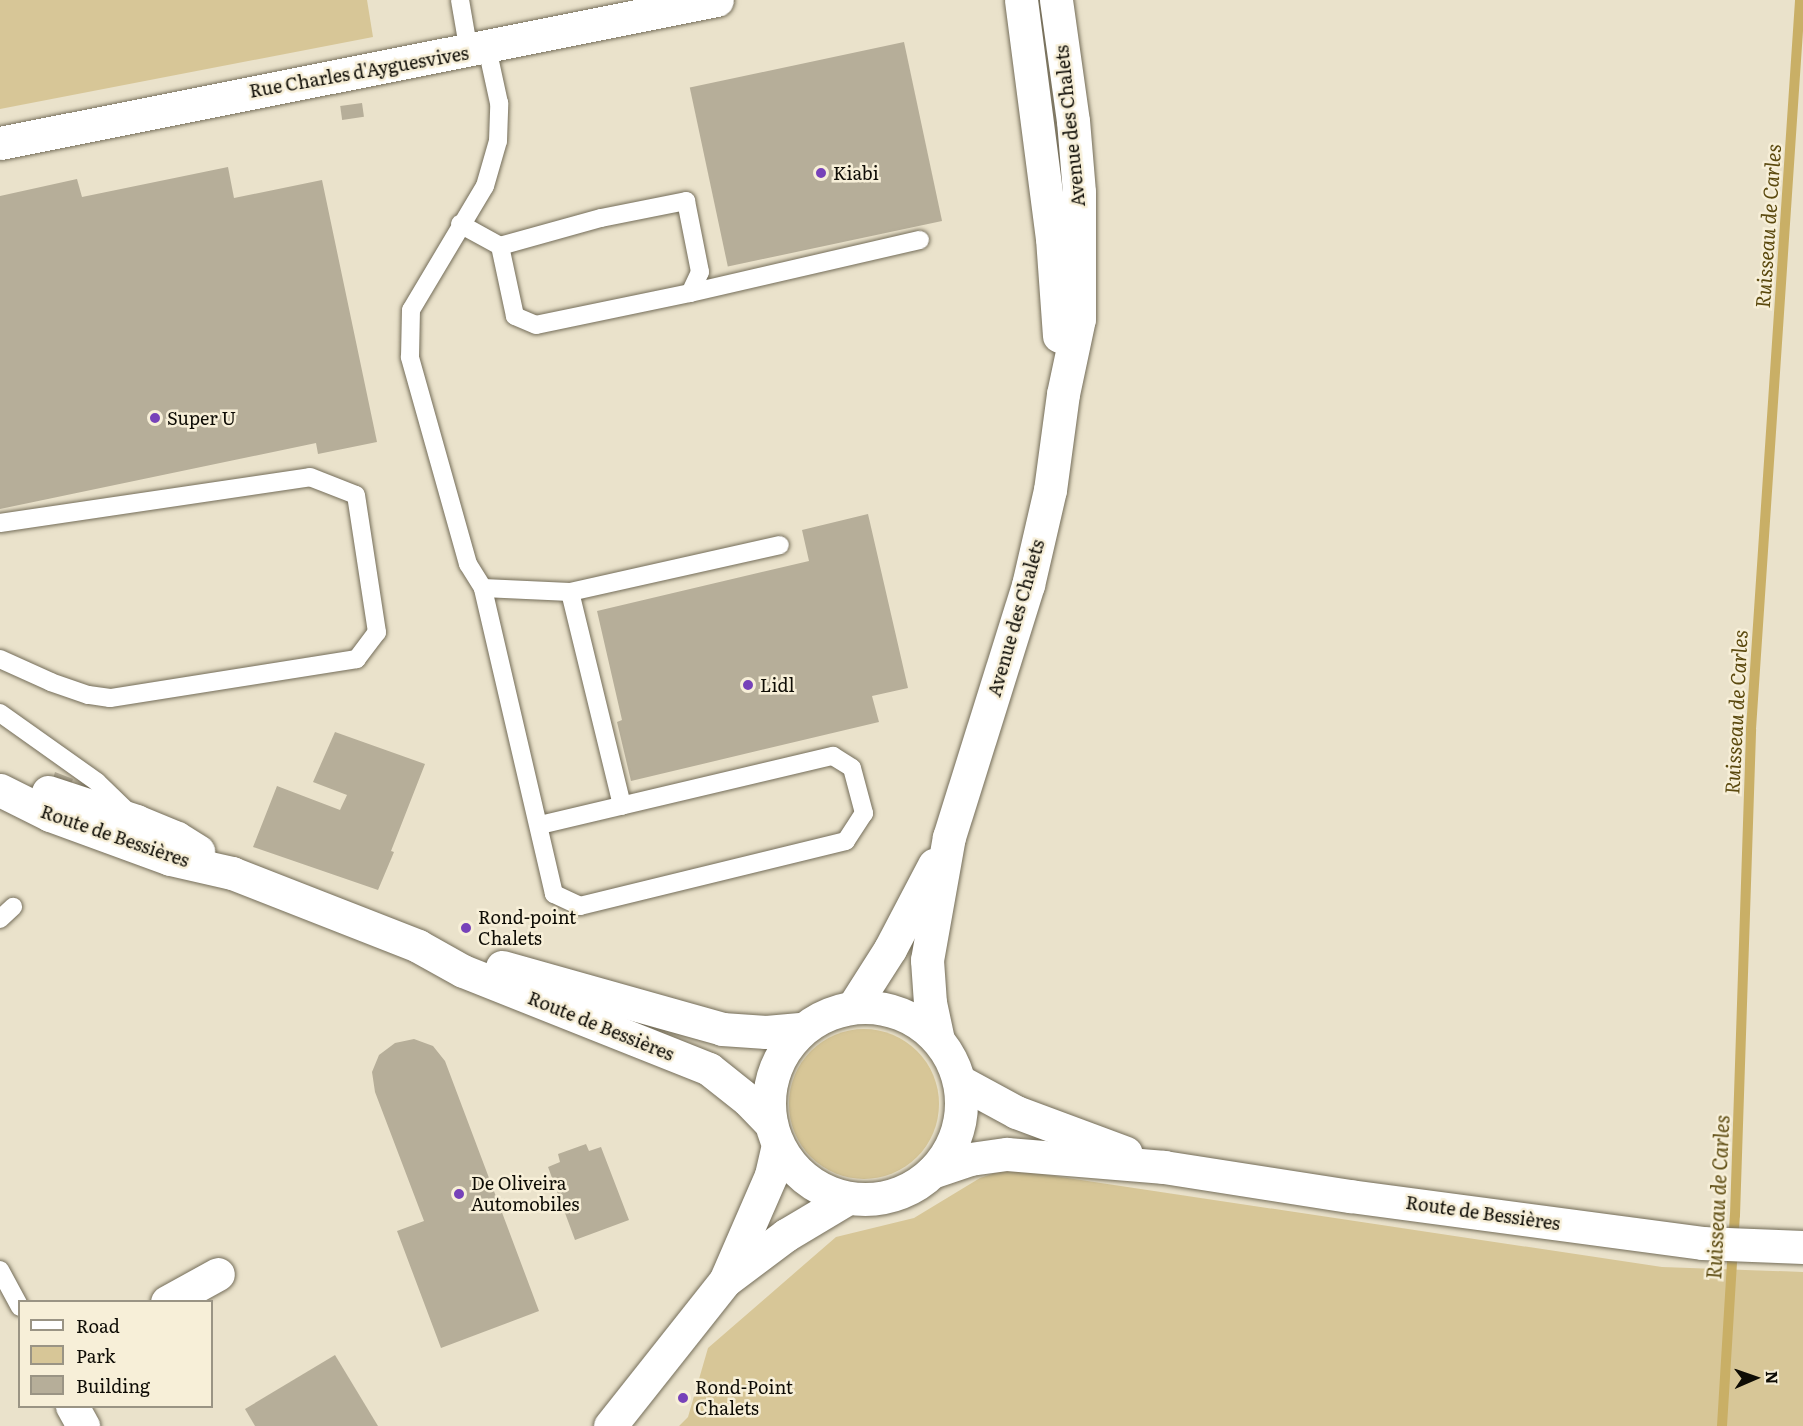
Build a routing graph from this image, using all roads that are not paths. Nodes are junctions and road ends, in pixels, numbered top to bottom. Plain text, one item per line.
1 (460, 0) edge
2 (717, 0) edge
3 (1021, 0) edge
4 (1056, 0) edge
5 (478, 50) junction
6 (0, 143) edge
7 (460, 224) junction
8 (920, 240) dead end
9 (500, 246) junction
10 (690, 293) junction
11 (1063, 394) junction
12 (0, 523) edge
13 (780, 544) dead end
14 (483, 588) junction
15 (570, 592) junction
16 (0, 659) edge
17 (0, 712) edge
18 (0, 780) edge
19 (0, 790) edge
20 (622, 806) junction
21 (136, 821) junction
22 (540, 825) junction
23 (949, 837) junction
24 (232, 873) junction
25 (418, 946) junction
26 (853, 1007) junction
27 (803, 1029) junction
28 (938, 1040) junction
29 (958, 1081) junction
30 (774, 1135) junction
31 (1164, 1167) junction
32 (932, 1172) junction
33 (848, 1198) junction
34 (1803, 1247) edge
35 (0, 1270) edge
36 (218, 1274) dead end
37 (724, 1281) junction
38 (171, 1300) edge
39 (18, 1303) edge
40 (73, 1408) edge
41 (83, 1426) edge
42 (610, 1426) edge

1 - 5 lane
2 - 5 main road, Rue Charles d'Ayguesvives
3 - 11 main road, Avenue des Chalets
4 - 11 main road, Avenue des Chalets
5 - 6 main road, Rue Charles d'Ayguesvives
5 - 7 lane
7 - 9 lane
7 - 14 lane
8 - 10 lane
9 - 10 lane
9 - 10 lane
11 - 23 main road, Avenue des Chalets
12 - 16 lane
13 - 15 lane
14 - 15 lane
14 - 22 lane
15 - 20 lane
17 - 21 lane
18 - 21 main road, Route de Bessières
19 - 24 main road, Route de Bessières
20 - 22 lane
20 - 22 lane
21 - 24 main road, Route de Bessières
23 - 26 main road, Avenue des Chalets
23 - 28 main road, Avenue des Chalets
24 - 25 main road, Route de Bessières
25 - 27 main road, Route de Bessières
25 - 30 main road, Route de Bessières
26 - 27 main road, Route de Bessières
26 - 28 main road, Route de Bessières
27 - 30 main road, Route de Bessières
28 - 29 main road, Route de Bessières
29 - 31 main road, Route de Bessières
29 - 32 main road, Route de Bessières
30 - 33 main road, Route de Bessières
30 - 37 main road
31 - 32 main road, Route de Bessières
31 - 34 main road, Route de Bessières
32 - 33 main road, Route de Bessières
33 - 37 main road
35 - 39 lane
36 - 38 main road
37 - 42 main road
40 - 41 main road

